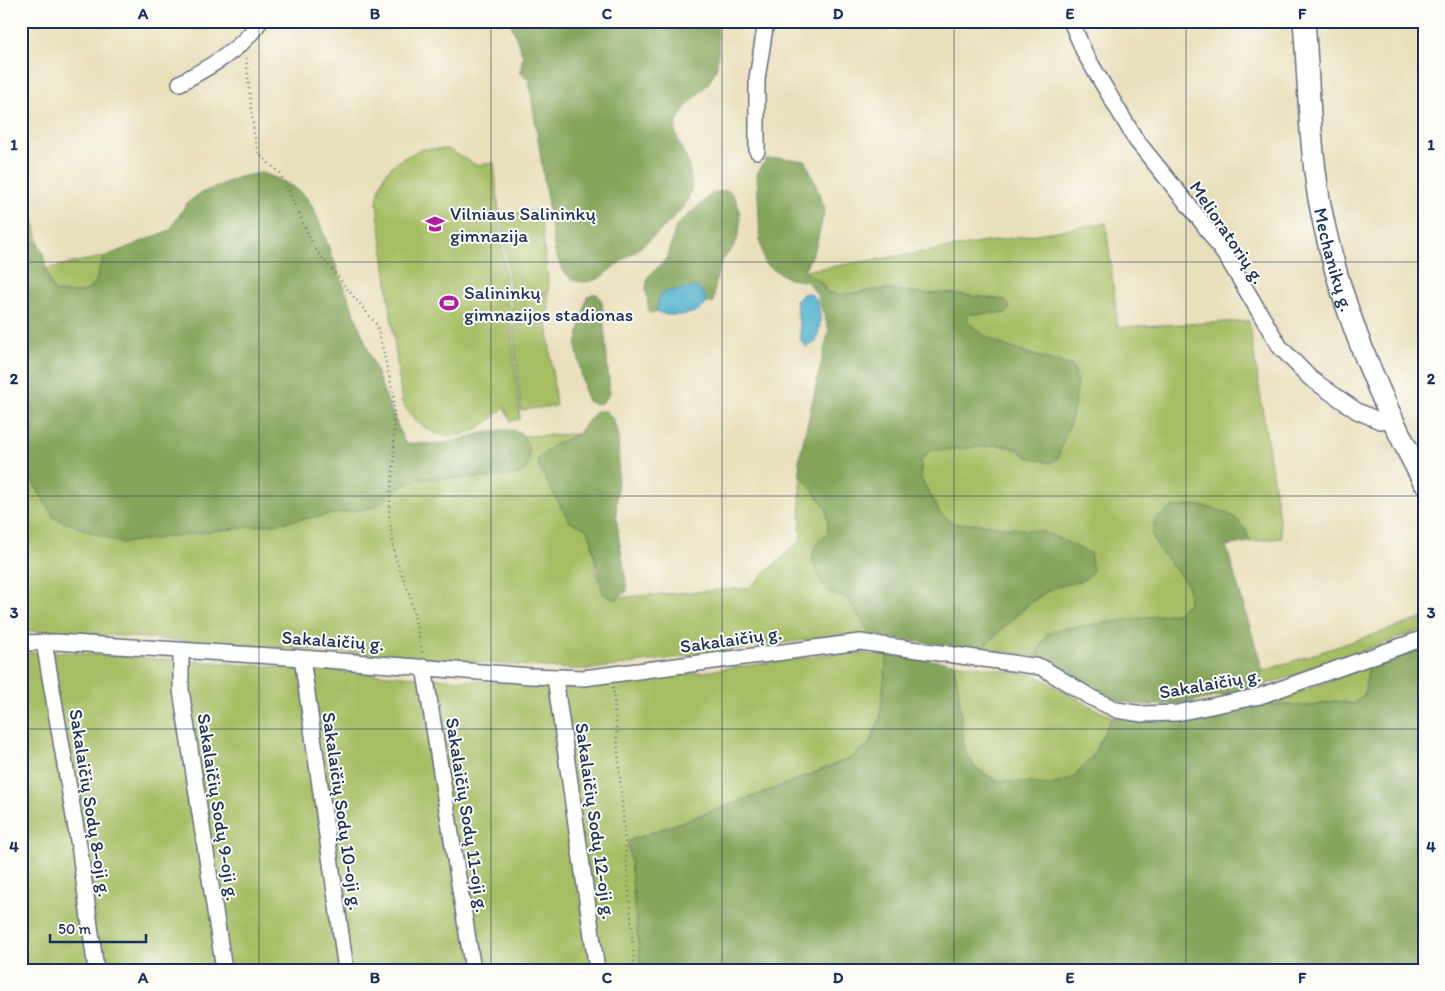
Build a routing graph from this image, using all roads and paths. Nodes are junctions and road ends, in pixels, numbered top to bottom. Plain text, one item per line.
1 (260, 21) edge
2 (766, 21) edge
3 (1071, 21) edge
4 (1304, 21) edge
5 (244, 39) junction
6 (180, 83) dead end
7 (757, 151) dead end
8 (1393, 419) junction
9 (1424, 482) edge
10 (1424, 638) edge
11 (44, 642) junction
12 (21, 643) edge
13 (181, 651) junction
14 (302, 658) junction
15 (424, 667) junction
16 (612, 676) junction
17 (555, 678) junction
18 (96, 970) edge
19 (224, 970) edge
20 (346, 970) edge
21 (473, 970) edge
22 (596, 970) edge
23 (635, 970) edge

1 - 5 street
2 - 7 street
3 - 8 street, Melioratorių g.
4 - 8 main road, Mechanikų g.
5 - 6 street
5 - 15 path
8 - 9 main road, Mechanikų g.
10 - 16 street, Sakalaičių g.
11 - 12 street, Sakalaičių g.
11 - 13 street, Sakalaičių g.
11 - 18 street, Sakalaičių Sodų 8-oji g.
13 - 14 street, Sakalaičių g.
13 - 19 street, Sakalaičių Sodų 9-oji g.
14 - 15 street, Sakalaičių g.
14 - 20 street, Sakalaičių Sodų 10-oji g.
15 - 17 street, Sakalaičių g.
15 - 21 street, Sakalaičių Sodų 11-oji g.
16 - 17 street, Sakalaičių g.
16 - 23 path
17 - 22 street, Sakalaičių Sodų 12-oji g.

